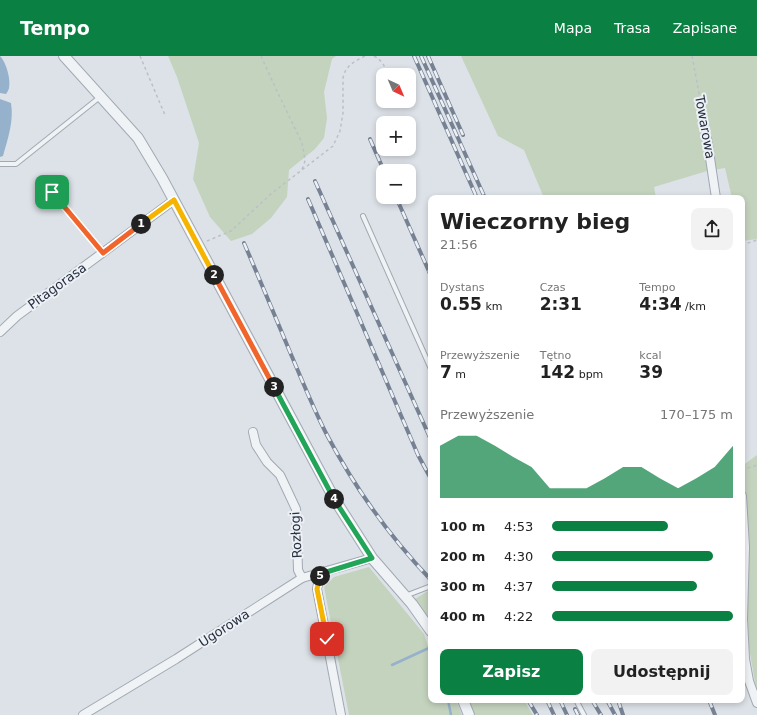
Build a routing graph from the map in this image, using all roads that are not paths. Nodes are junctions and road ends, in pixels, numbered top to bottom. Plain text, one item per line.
1 (64, 56) edge
2 (101, 97) junction
3 (707, 138) road end
4 (0, 164) edge
5 (52, 192) dead end
6 (716, 195) edge
7 (174, 200) junction
8 (363, 216) dead end
9 (103, 253) junction
10 (0, 332) edge
11 (428, 362) edge
12 (253, 432) dead end
13 (372, 558) junction
14 (320, 574) junction
15 (302, 578) junction
16 (428, 587) edge
17 (405, 596) junction
18 (428, 626) edge
19 (745, 659) edge
20 (464, 703) edge
21 (578, 703) edge
22 (757, 703) edge
23 (83, 715) edge
24 (341, 715) edge
25 (469, 715) edge
26 (584, 715) edge

1 - 2 street
2 - 4 lane
2 - 7 street
3 - 6 street, Towarowa
5 - 9 lane
7 - 9 street, Pitagorasa
7 - 13 street
8 - 11 lane
9 - 10 street, Pitagorasa
12 - 15 street, Rozłogi
13 - 14 street, Ugorowa
13 - 17 street
14 - 15 street, Ugorowa
14 - 24 street
15 - 23 street, Ugorowa
16 - 17 lane
17 - 18 street
19 - 22 street
20 - 25 street
21 - 26 lane

